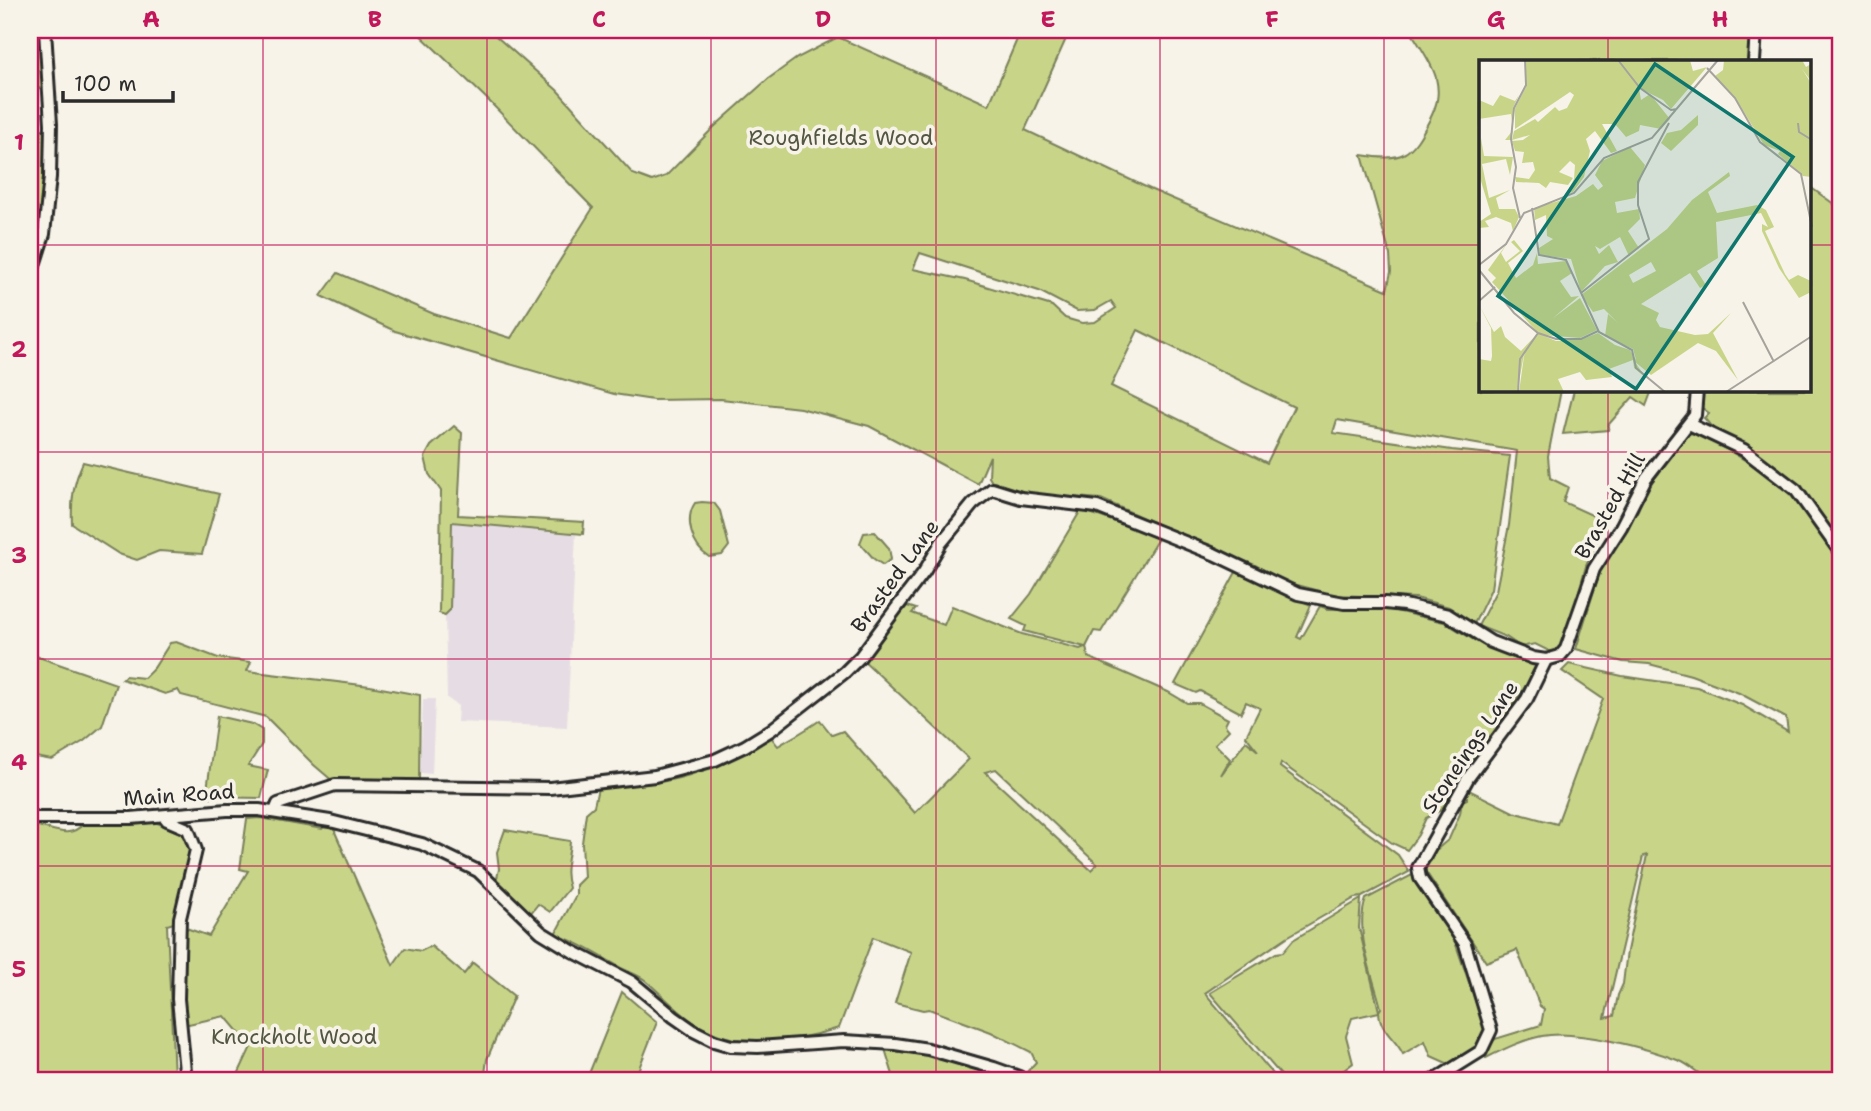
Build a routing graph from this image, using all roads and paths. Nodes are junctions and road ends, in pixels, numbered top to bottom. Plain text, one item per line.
1 (45, 30) edge
2 (1756, 30) edge
3 (1754, 60) edge
4 (30, 278) edge
5 (1698, 392) edge
6 (1689, 424) junction
7 (1841, 553) edge
8 (1546, 660) junction
9 (275, 811) junction
10 (164, 816) junction
11 (30, 818) edge
12 (186, 1081) edge
13 (1024, 1081) edge
14 (1433, 1081) edge

1 - 4 street
2 - 3 street
5 - 6 street, Brasted Hill
6 - 7 street
6 - 8 street, Brasted Hill
8 - 9 street, Brasted Lane
8 - 14 street, Stoneings Lane
9 - 10 street, Main Road
9 - 13 street, Main Road
10 - 11 street, Main Road
10 - 12 street

